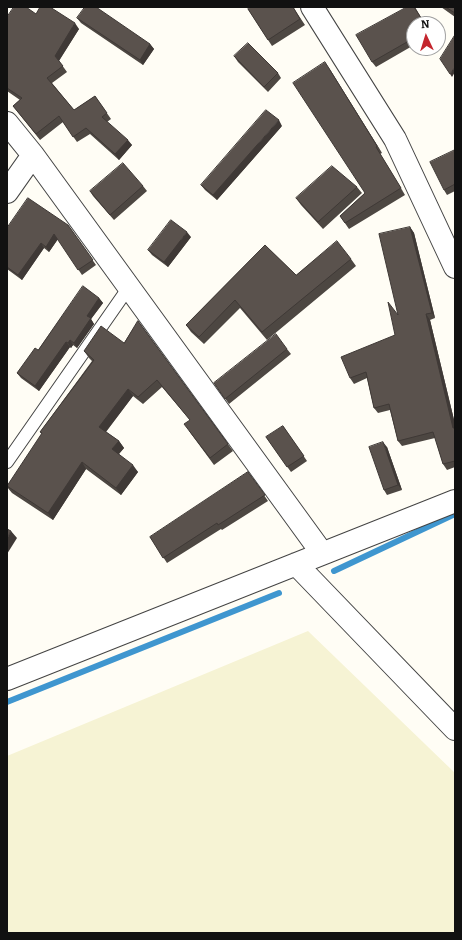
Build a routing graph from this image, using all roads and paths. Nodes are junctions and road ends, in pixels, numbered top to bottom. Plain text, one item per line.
1 (312, 7) edge
2 (7, 123) edge
3 (33, 155) junction
4 (7, 192) edge
5 (455, 267) edge
6 (129, 287) junction
7 (7, 462) edge
8 (455, 501) edge
9 (322, 553) junction
10 (296, 564) junction
11 (7, 680) edge
12 (455, 729) edge

1 - 5 street
2 - 3 street
3 - 4 street
3 - 6 street
6 - 7 lane
6 - 9 street
8 - 9 street
9 - 10 street
10 - 11 street
10 - 12 street

